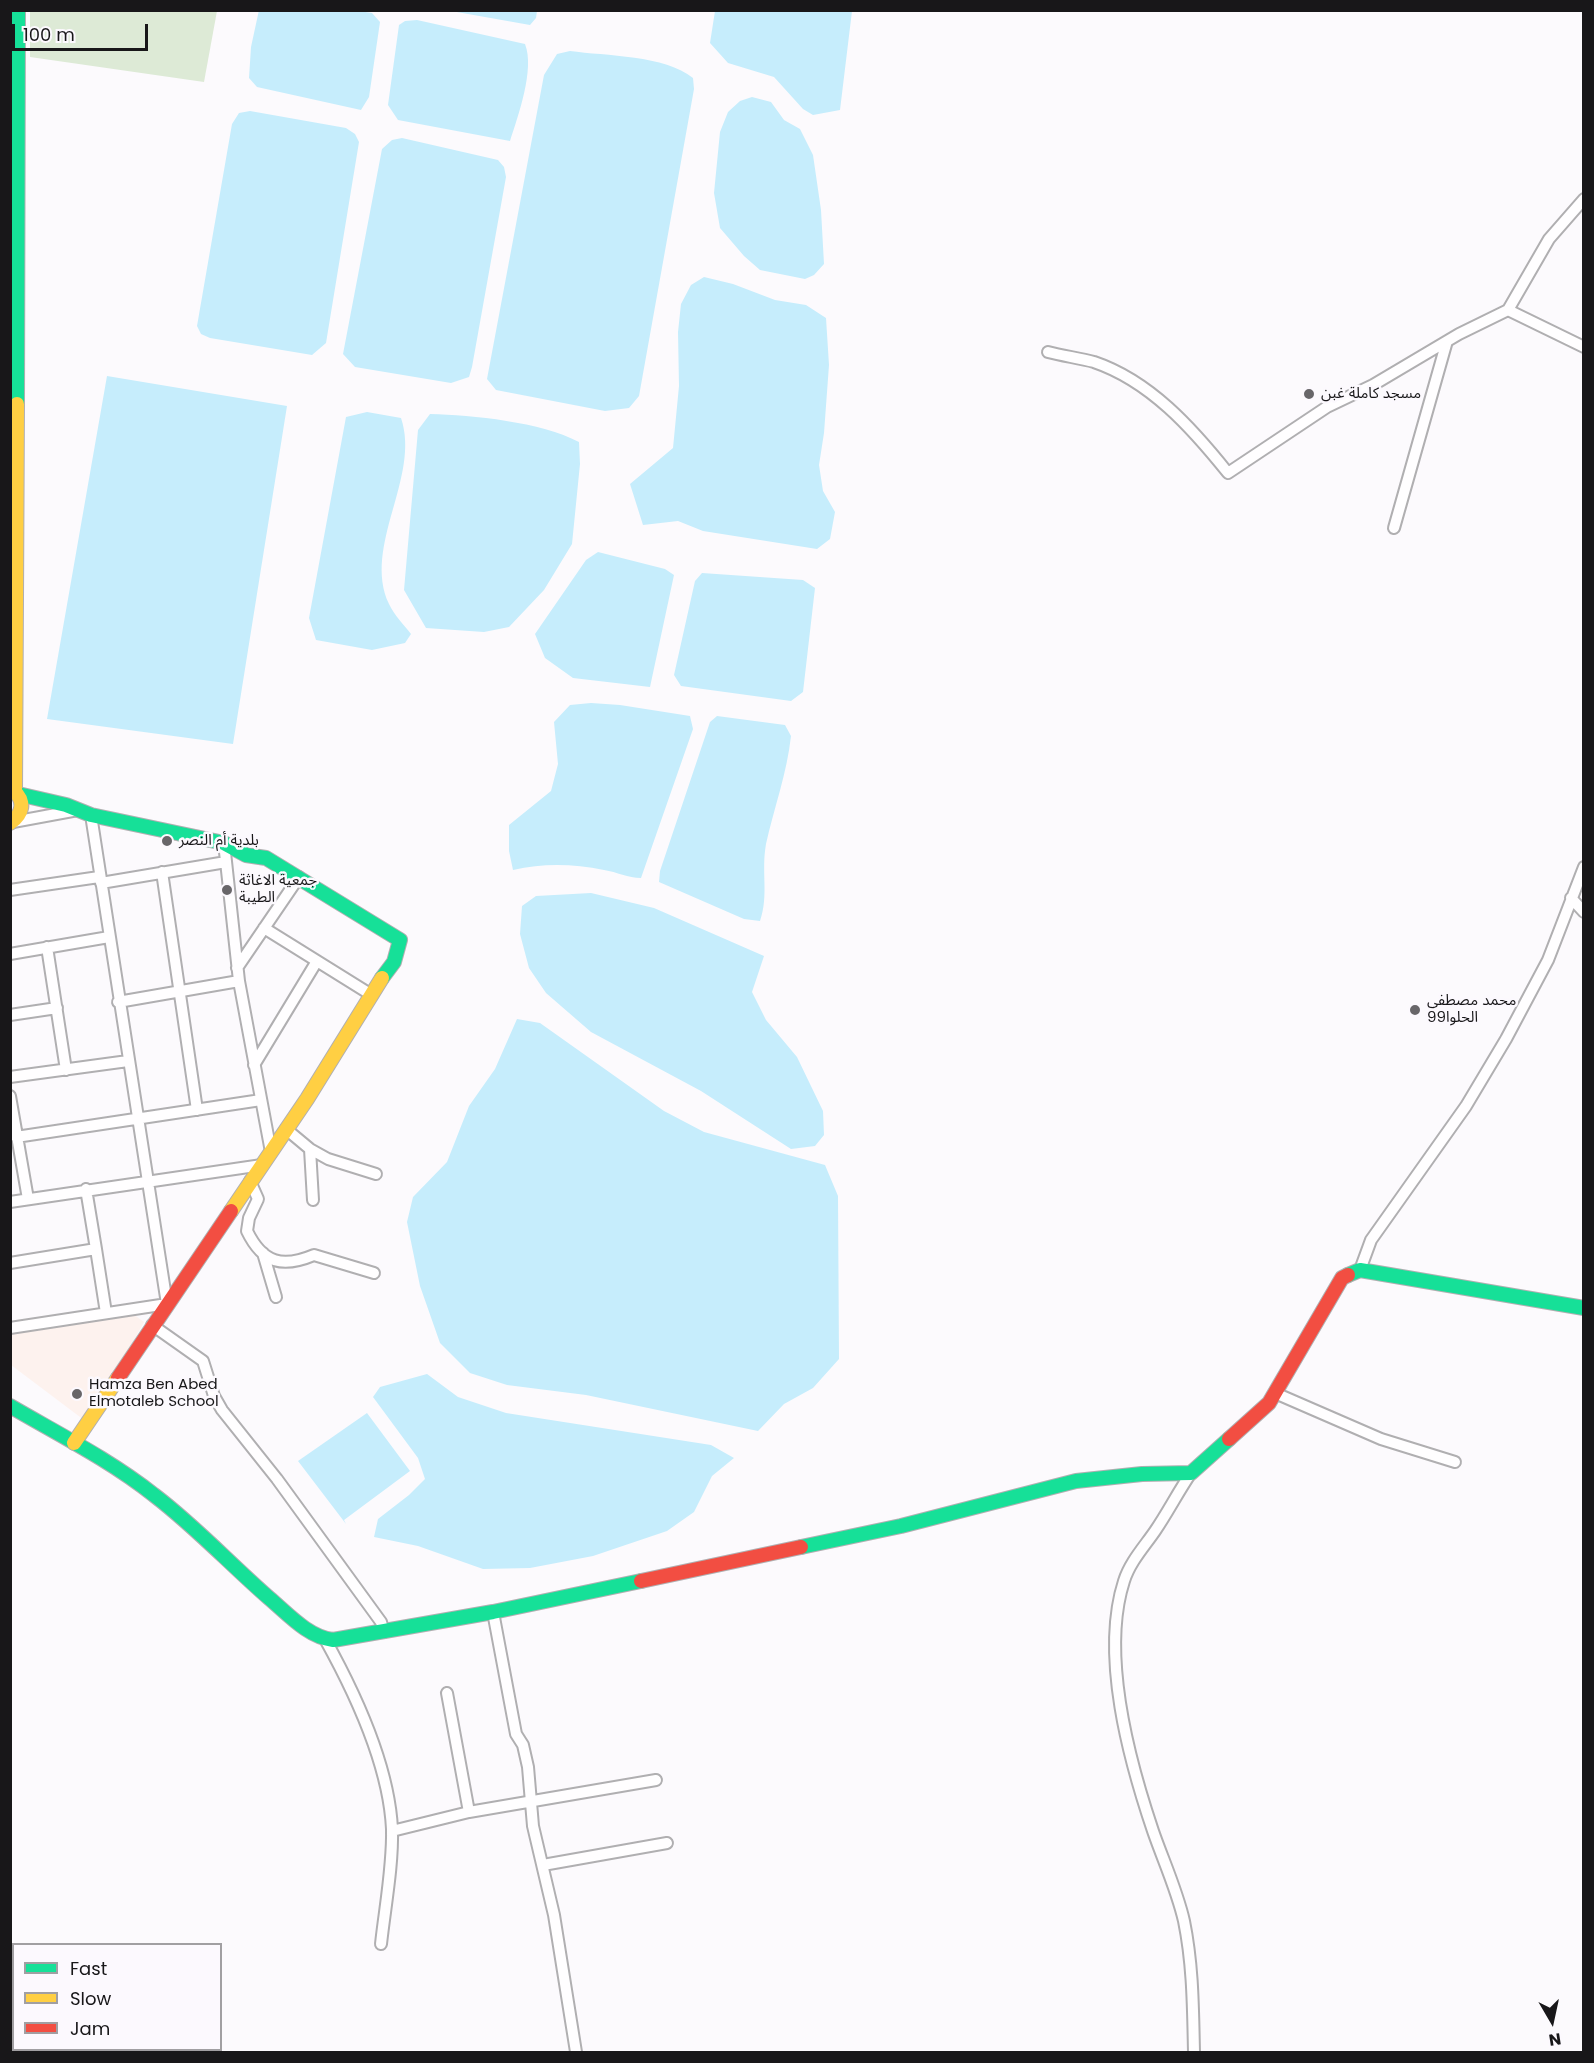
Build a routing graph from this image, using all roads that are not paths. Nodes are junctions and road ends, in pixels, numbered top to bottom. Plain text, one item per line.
1 (18, 10) edge
2 (1584, 199) edge
3 (1508, 310) junction
4 (1447, 341) junction
5 (1584, 347) edge
6 (1048, 352) dead end
7 (1394, 528) dead end
8 (14, 792) edge
9 (84, 813) junction
10 (12, 822) edge
11 (224, 843) junction
12 (226, 862) junction
13 (1584, 867) edge
14 (162, 872) junction
15 (299, 877) junction
16 (100, 880) junction
17 (10, 890) edge
18 (1571, 898) junction
19 (1584, 912) edge
20 (264, 928) junction
21 (109, 937) junction
22 (47, 947) junction
23 (10, 954) edge
24 (316, 960) junction
25 (237, 968) junction
26 (239, 981) junction
27 (181, 991) junction
28 (370, 994) junction
29 (118, 1002) junction
30 (57, 1008) junction
31 (10, 1015) edge
32 (128, 1061) junction
33 (254, 1065) junction
34 (66, 1070) junction
35 (10, 1077) edge
36 (10, 1096) edge
37 (261, 1100) junction
38 (197, 1110) junction
39 (138, 1120) junction
40 (286, 1129) junction
41 (16, 1137) junction
42 (310, 1149) junction
43 (271, 1152) junction
44 (262, 1165) junction
45 (376, 1174) dead end
46 (147, 1180) junction
47 (250, 1181) junction
48 (86, 1189) junction
49 (28, 1199) junction
50 (313, 1200) dead end
51 (10, 1202) edge
52 (96, 1249) junction
53 (263, 1253) junction
54 (10, 1263) edge
55 (1360, 1270) junction
56 (374, 1273) dead end
57 (276, 1297) dead end
58 (168, 1304) junction
59 (1584, 1308) edge
60 (106, 1312) junction
61 (152, 1325) junction
62 (10, 1328) edge
63 (1275, 1393) junction
64 (10, 1406) edge
65 (74, 1443) junction
66 (1455, 1462) dead end
67 (1191, 1473) junction
68 (349, 1561) dead end
69 (340, 1568) junction
70 (493, 1612) junction
71 (384, 1632) junction
72 (325, 1639) junction
73 (447, 1693) dead end
74 (656, 1780) dead end
75 (530, 1803) junction
76 (469, 1812) junction
77 (392, 1831) junction
78 (667, 1843) dead end
79 (543, 1865) junction
80 (381, 1944) dead end
81 (576, 2052) edge
82 (1194, 2052) edge

1 - 8 street
2 - 3 street
3 - 4 street
3 - 5 street
4 - 6 street
4 - 7 street
8 - 9 street
8 - 10 street
9 - 10 street
9 - 11 street
9 - 16 street
11 - 12 street
11 - 15 street
12 - 14 street
12 - 25 street
13 - 18 street
14 - 16 street
14 - 27 street
15 - 20 street
15 - 28 street
16 - 17 street
16 - 21 street
18 - 19 street
18 - 55 street
20 - 24 street
20 - 25 street
21 - 22 street
21 - 29 street
22 - 23 street
22 - 30 street
24 - 28 street
24 - 33 street
25 - 26 street
26 - 27 street
26 - 33 street
27 - 29 street
27 - 38 street
28 - 40 street
29 - 32 street
30 - 31 street
30 - 34 street
32 - 34 street
32 - 39 street
33 - 37 street
34 - 35 street
36 - 41 street
37 - 38 street
37 - 43 street
38 - 39 street
39 - 41 street
39 - 46 street
40 - 42 street
40 - 43 street
41 - 49 street
42 - 45 street
42 - 50 street
43 - 44 street
44 - 46 street
44 - 47 street
46 - 48 street
46 - 58 street
47 - 53 street
47 - 58 street
48 - 49 street
48 - 52 street
49 - 51 street
52 - 54 street
52 - 60 street
53 - 56 street
53 - 57 street
55 - 59 street
55 - 63 street
58 - 60 street
58 - 61 street
60 - 62 street
61 - 65 street
61 - 69 street
63 - 66 street
63 - 67 street
64 - 65 street
65 - 72 street
67 - 70 street
67 - 82 street
68 - 69 street
69 - 71 street
70 - 71 street
70 - 75 street
71 - 72 street
72 - 77 street
73 - 76 street
74 - 75 street
75 - 76 street
75 - 79 street
76 - 77 street
77 - 80 street
78 - 79 street
79 - 81 street

